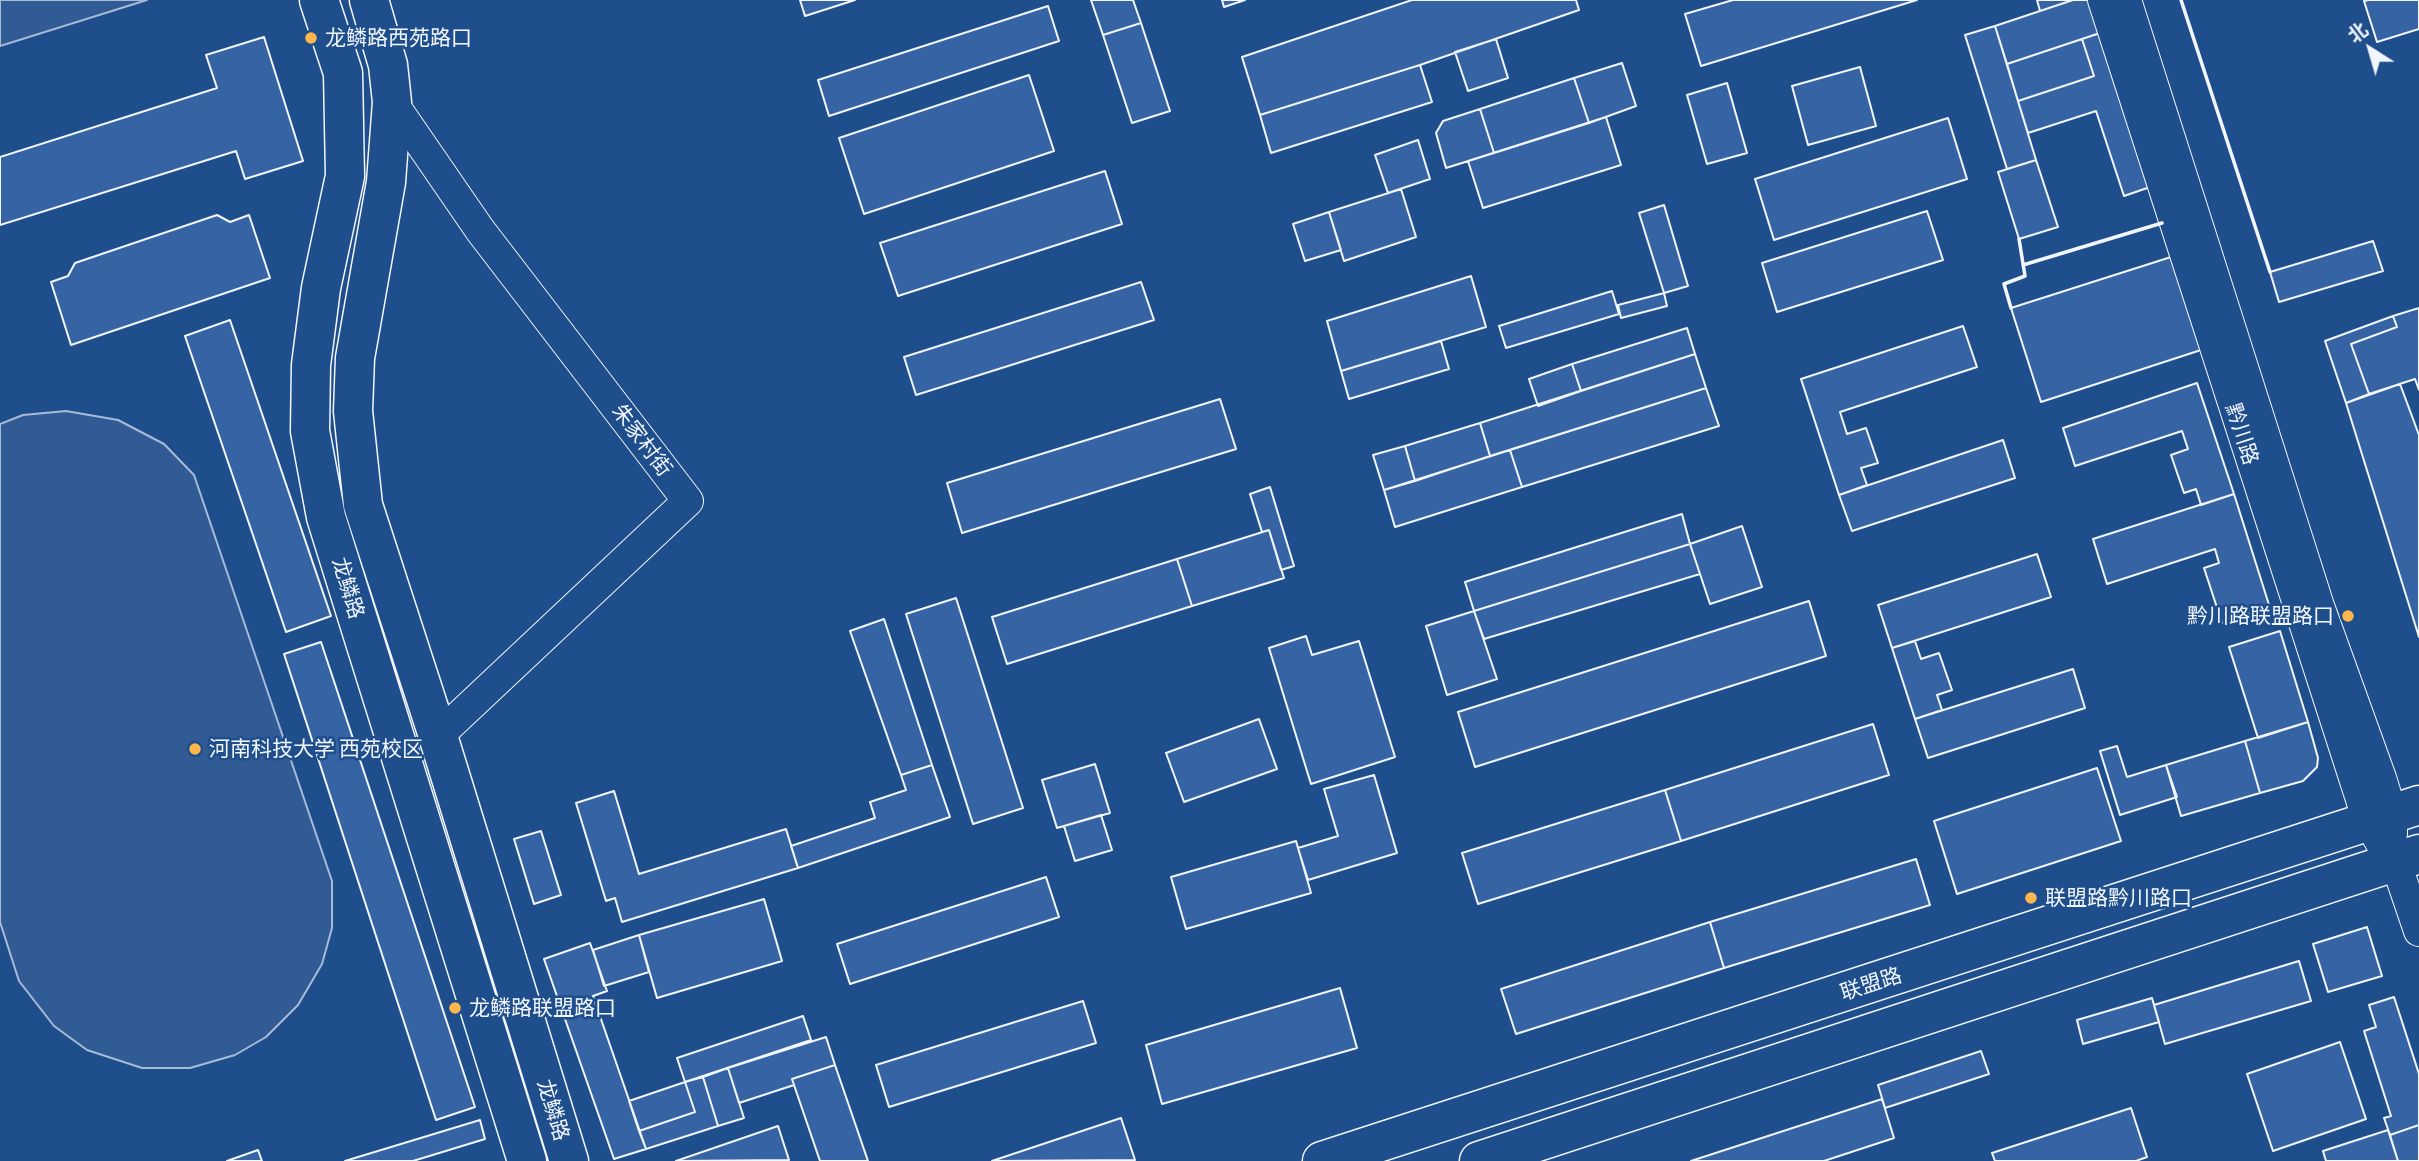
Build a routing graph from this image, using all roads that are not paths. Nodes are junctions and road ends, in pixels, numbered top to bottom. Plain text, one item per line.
1 (320, 0) edge
2 (369, 0) edge
3 (2103, 0) edge
4 (2126, 0) edge
5 (392, 102) junction
6 (438, 736) junction
7 (2393, 813) edge
8 (2406, 859) edge
9 (2419, 931) edge
10 (527, 1161) edge
11 (569, 1161) edge
12 (1322, 1161) edge
13 (1479, 1161) edge

1 - 10 main road, 龙鳞路
2 - 5 main road, 龙鳞路
3 - 7 street, 黔川路
4 - 7 street, 黔川路
5 - 6 main road, 龙鳞路
5 - 6 street, 朱家村街
6 - 11 main road, 龙鳞路
7 - 8 street, 黔川路
7 - 12 main road, 联盟路
8 - 9 street, 黔川路
8 - 13 main road

